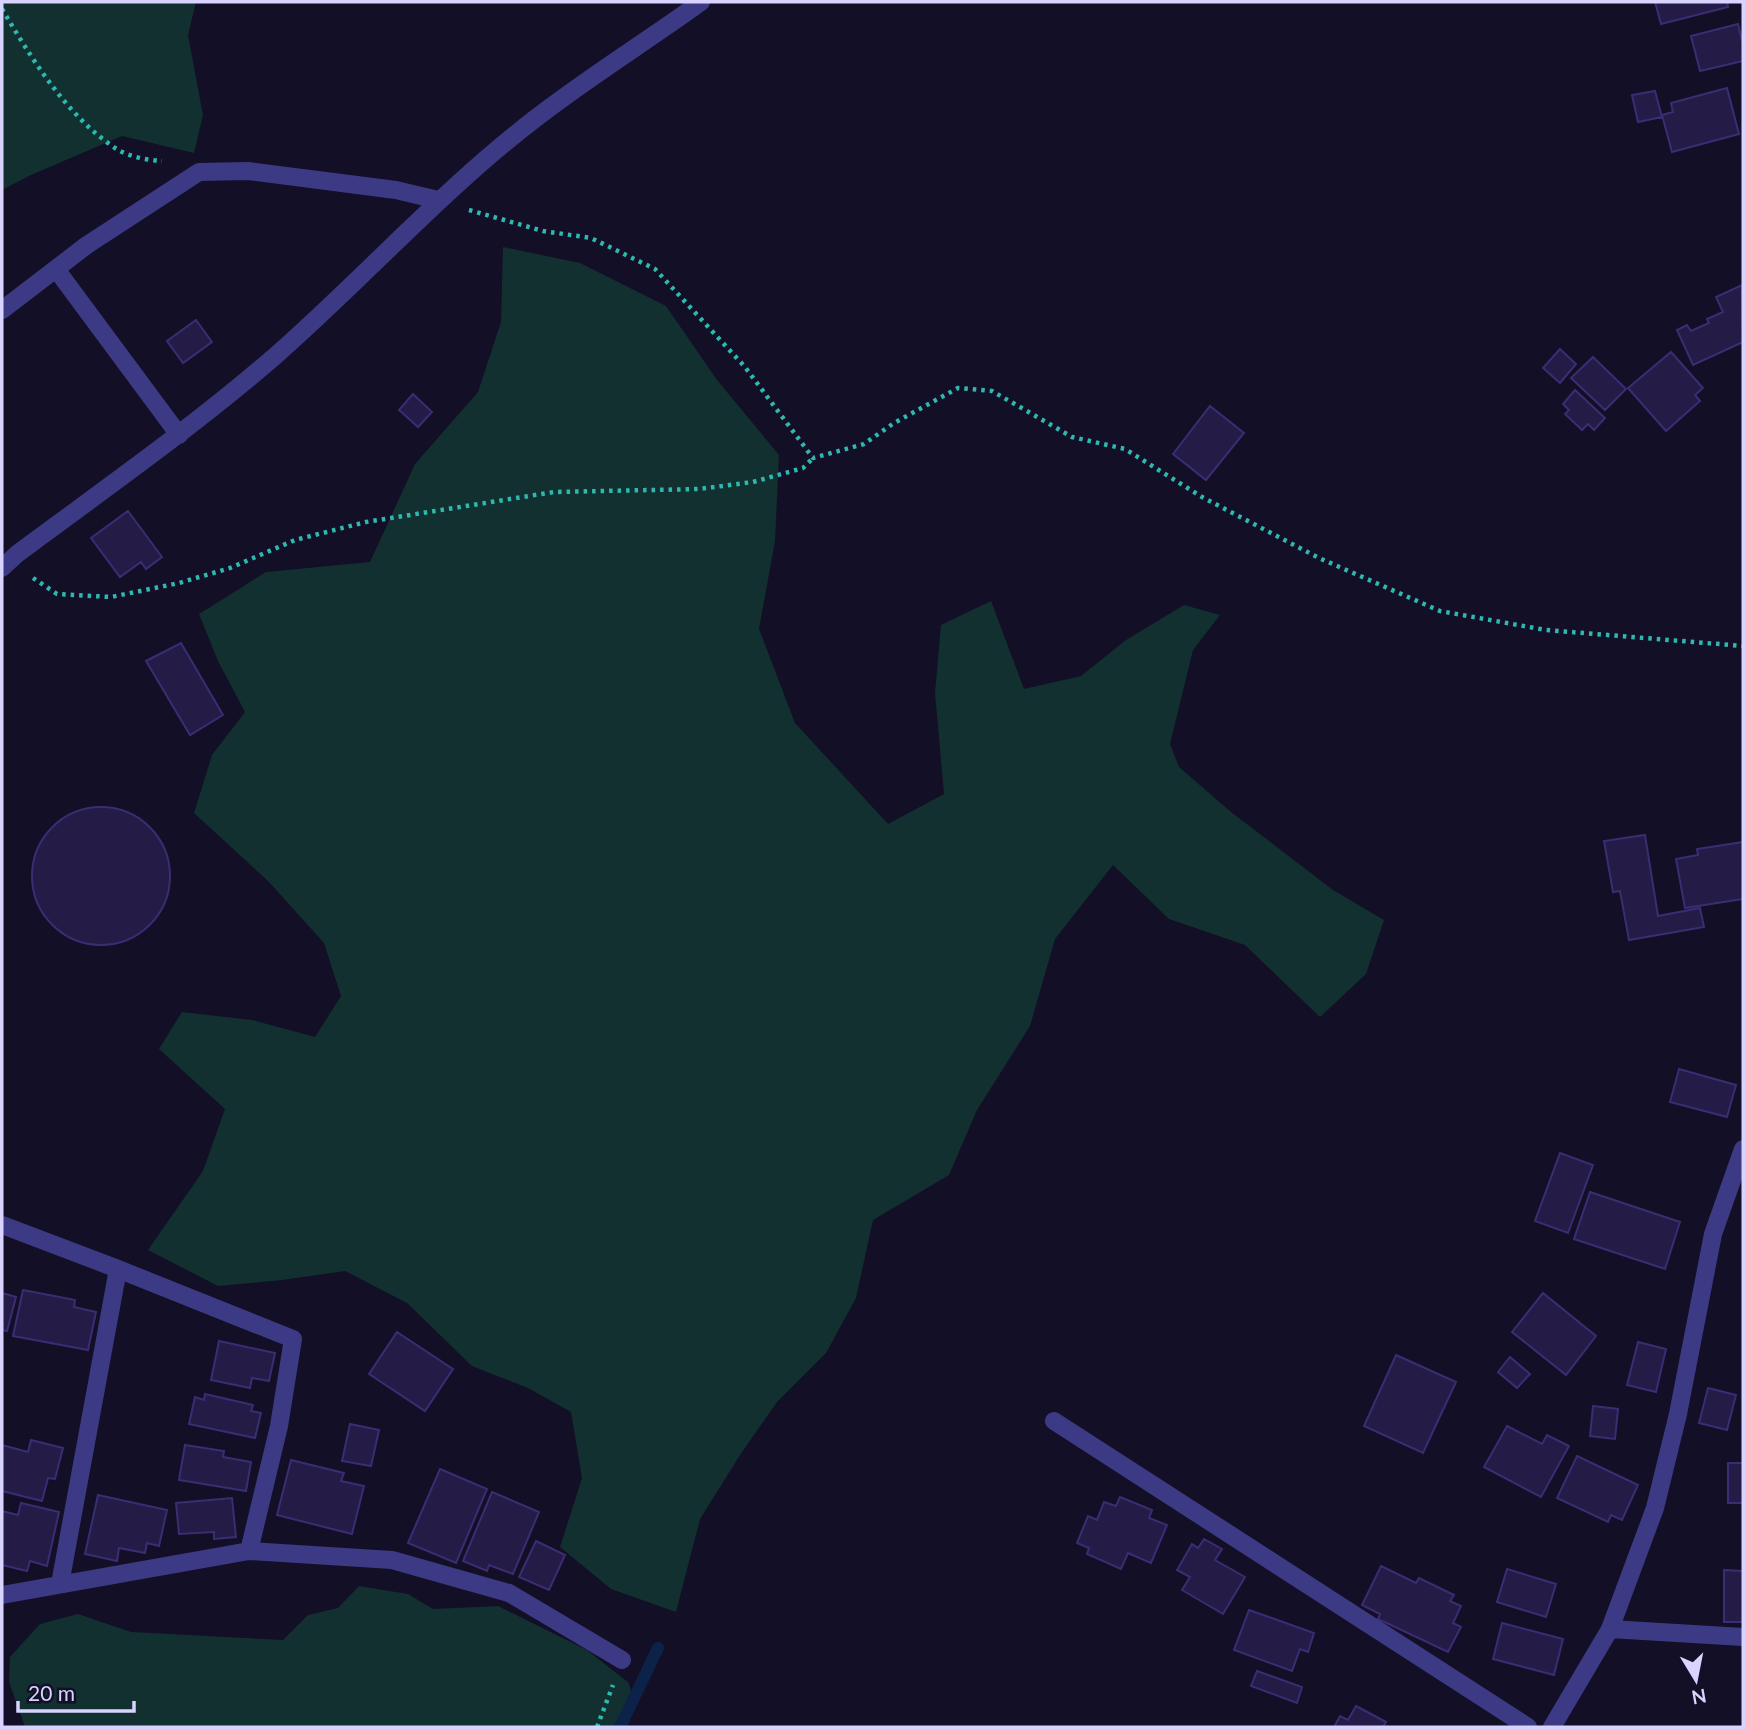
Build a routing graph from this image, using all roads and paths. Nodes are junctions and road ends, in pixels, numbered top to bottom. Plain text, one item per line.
1 (701, 2) edge
2 (2, 9) edge
3 (200, 172) junction
4 (438, 201) junction
5 (56, 268) junction
6 (2, 310) edge
7 (178, 435) junction
8 (813, 458) junction
9 (17, 554) junction
10 (2, 568) edge
11 (1743, 646) edge
12 (1743, 1149) edge
13 (2, 1225) edge
14 (118, 1269) junction
15 (1054, 1421) dead end
16 (248, 1551) junction
17 (60, 1584) junction
18 (2, 1595) edge
19 (1610, 1629) junction
20 (1743, 1637) edge
21 (622, 1660) joint
22 (597, 1727) edge
23 (1528, 1727) edge
24 (1552, 1727) edge

1 - 4 street
2 - 3 path
3 - 4 street
3 - 5 street
4 - 7 street
4 - 8 path
5 - 6 street
5 - 7 street
7 - 9 street
8 - 9 path
8 - 11 path
9 - 10 street
12 - 19 street
13 - 14 street
14 - 16 street
14 - 17 street
15 - 23 street
16 - 17 street
16 - 21 street
17 - 18 street
19 - 20 street
19 - 24 street
21 - 22 path

